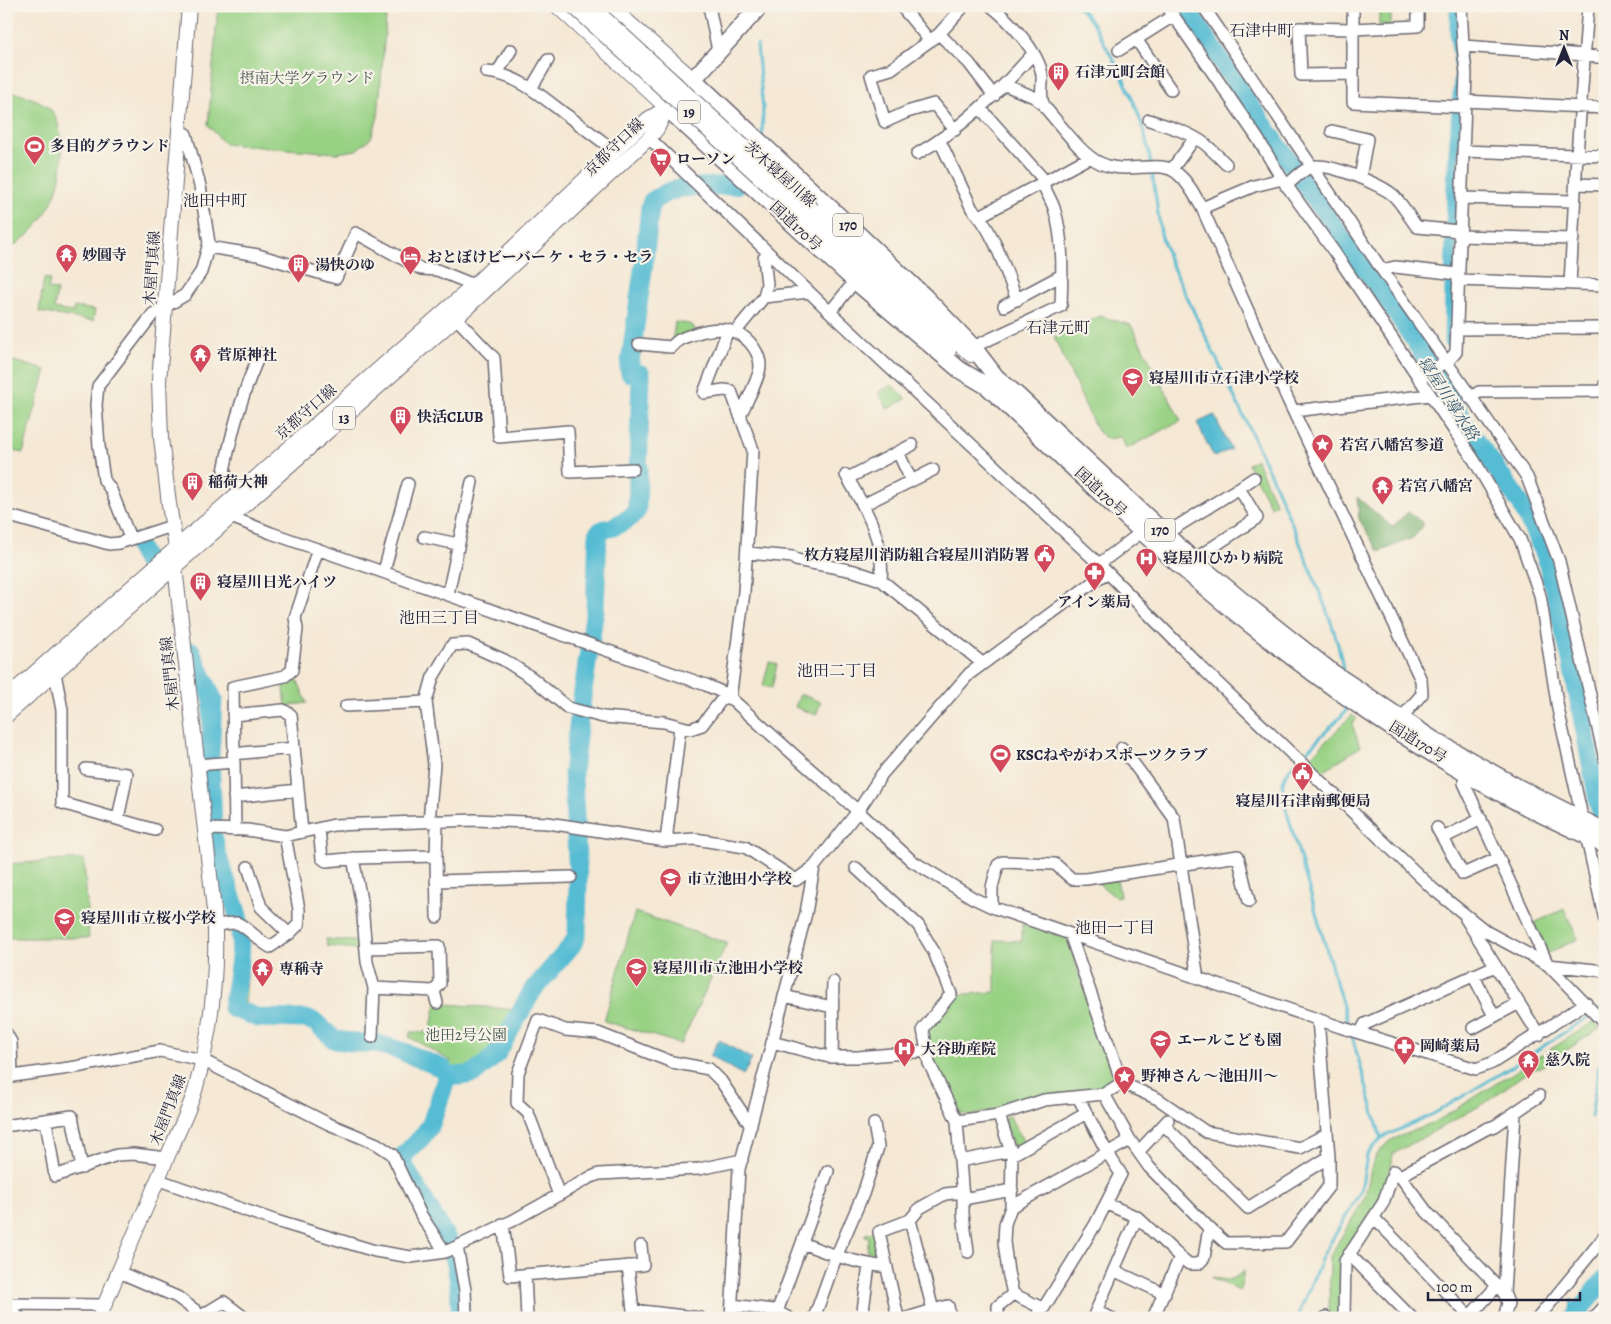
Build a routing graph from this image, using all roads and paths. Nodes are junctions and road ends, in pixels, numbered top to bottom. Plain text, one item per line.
1 (189, 6) edge
2 (557, 6) edge
3 (573, 6) edge
4 (591, 6) edge
5 (610, 6) edge
6 (709, 6) edge
7 (760, 6) edge
8 (901, 6) edge
9 (964, 6) edge
10 (1203, 6) edge
11 (1353, 6) edge
12 (1418, 6) edge
13 (1462, 6) edge
14 (1588, 6) edge
15 (999, 9) edge
16 (1170, 11) edge
17 (1353, 29) junction
18 (935, 38) junction
19 (1136, 39) junction
20 (1462, 46) junction
21 (510, 50) dead end
22 (1119, 50) dead end
23 (718, 51) junction
24 (1033, 54) junction
25 (1585, 55) junction
26 (1605, 58) edge
27 (548, 60) dead end
28 (1353, 74) junction
29 (693, 79) junction
30 (1004, 85) junction
31 (531, 89) junction
32 (1171, 90) dead end
33 (994, 96) junction
34 (1042, 104) junction
35 (1461, 105) junction
36 (1580, 107) junction
37 (668, 108) junction
38 (980, 108) junction
39 (1605, 108) edge
40 (1149, 120) dead end
41 (178, 130) junction
42 (955, 130) junction
43 (1332, 131) dead end
44 (649, 138) junction
45 (1195, 138) junction
46 (940, 141) junction
47 (615, 151) junction
48 (1463, 151) junction
49 (917, 154) dead end
50 (1577, 155) junction
51 (1605, 156) edge
52 (1090, 158) junction
53 (1226, 164) dead end
54 (1310, 167) junction
55 (1172, 170) junction
56 (1360, 178) junction
57 (1043, 182) junction
58 (1286, 182) junction
59 (1576, 184) junction
60 (1605, 185) edge
61 (1461, 198) junction
62 (1574, 201) junction
63 (1202, 208) junction
64 (809, 214) junction
65 (980, 216) junction
66 (1456, 232) junction
67 (1573, 239) junction
68 (211, 248) junction
69 (769, 254) junction
70 (1382, 270) junction
71 (1062, 275) junction
72 (1454, 275) junction
73 (855, 282) junction
74 (1570, 284) junction
75 (474, 285) junction
76 (1605, 285) edge
77 (809, 292) junction
78 (764, 296) junction
79 (1017, 300) junction
80 (166, 305) junction
81 (1004, 306) dead end
82 (830, 312) junction
83 (456, 318) junction
84 (1456, 328) junction
85 (1605, 328) edge
86 (732, 330) junction
87 (639, 344) dead end
88 (973, 347) junction
89 (260, 354) dead end
90 (1444, 362) junction
91 (1420, 378) junction
92 (991, 382) junction
93 (1605, 384) edge
94 (1430, 395) junction
95 (1470, 398) junction
96 (1294, 411) junction
97 (740, 416) junction
98 (912, 445) dead end
99 (898, 452) junction
100 (633, 469) dead end
101 (933, 470) dead end
102 (1254, 478) dead end
103 (911, 480) junction
104 (472, 482) dead end
105 (408, 484) dead end
106 (1239, 488) junction
107 (241, 490) junction
108 (863, 504) junction
109 (6, 515) edge
110 (231, 517) junction
111 (172, 526) junction
112 (1143, 531) junction
113 (1165, 534) junction
114 (424, 536) dead end
115 (130, 538) junction
116 (458, 544) junction
117 (176, 548) junction
118 (318, 548) junction
119 (747, 553) junction
120 (1193, 560) junction
121 (175, 567) junction
122 (1103, 568) junction
123 (384, 571) junction
124 (880, 580) junction
125 (448, 594) junction
126 (982, 663) junction
127 (55, 673) junction
128 (728, 696) junction
129 (6, 698) edge
130 (1605, 700) edge
131 (426, 702) junction
132 (1593, 703) junction
133 (346, 706) dead end
134 (233, 715) junction
135 (6, 716) edge
136 (1398, 723) junction
137 (680, 726) junction
138 (294, 748) junction
139 (1122, 748) dead end
140 (234, 758) junction
141 (1605, 759) edge
142 (205, 764) junction
143 (1466, 765) junction
144 (86, 769) dead end
145 (298, 790) junction
146 (234, 797) junction
147 (858, 811) junction
148 (118, 819) junction
149 (1481, 819) junction
150 (433, 822) junction
151 (205, 829) junction
152 (319, 829) junction
153 (1586, 829) junction
154 (155, 830) dead end
155 (235, 830) junction
156 (1605, 830) edge
157 (302, 832) junction
158 (285, 836) junction
159 (666, 842) junction
160 (1605, 844) edge
161 (436, 856) junction
162 (353, 858) junction
163 (1499, 858) junction
164 (1180, 865) junction
165 (248, 867) dead end
166 (814, 867) junction
167 (856, 868) dead end
168 (571, 877) dead end
169 (436, 881) junction
170 (1249, 900) dead end
171 (992, 907) junction
172 (1462, 914) junction
173 (437, 917) dead end
174 (1605, 920) edge
175 (215, 925) junction
176 (289, 934) junction
177 (1070, 934) junction
178 (367, 948) junction
179 (1548, 965) junction
180 (1495, 966) junction
181 (1605, 971) edge
182 (1473, 975) junction
183 (1198, 979) junction
184 (834, 982) dead end
185 (374, 988) junction
186 (434, 991) junction
187 (784, 996) junction
188 (436, 1003) dead end
189 (1519, 1003) junction
190 (1587, 1005) junction
191 (832, 1008) junction
192 (1494, 1016) junction
193 (1318, 1019) junction
194 (1602, 1019) edge
195 (1473, 1028) dead end
196 (1360, 1032) junction
197 (6, 1033) edge
198 (1538, 1034) junction
199 (372, 1037) dead end
200 (772, 1042) junction
201 (927, 1051) junction
202 (832, 1057) junction
203 (202, 1060) junction
204 (9, 1077) edge
205 (1122, 1083) junction
206 (1104, 1094) junction
207 (1539, 1096) dead end
208 (1078, 1098) junction
209 (1176, 1112) junction
210 (1515, 1113) junction
211 (1085, 1114) junction
212 (999, 1115) junction
213 (46, 1121) junction
214 (957, 1121) junction
215 (874, 1124) dead end
216 (11, 1125) dead end
217 (1164, 1125) junction
218 (751, 1126) junction
219 (1327, 1134) junction
220 (1130, 1140) junction
221 (1139, 1151) junction
222 (1107, 1152) junction
223 (1011, 1153) junction
224 (1329, 1157) junction
225 (167, 1158) junction
226 (742, 1160) junction
227 (960, 1161) junction
228 (82, 1168) junction
229 (828, 1171) dead end
230 (1400, 1176) junction
231 (159, 1180) junction
232 (1012, 1190) junction
233 (559, 1195) junction
234 (963, 1196) junction
235 (1107, 1204) junction
236 (1011, 1207) junction
237 (1137, 1217) junction
238 (1374, 1218) junction
239 (910, 1220) junction
240 (503, 1224) junction
241 (1209, 1228) junction
242 (1605, 1236) edge
243 (802, 1243) junction
244 (641, 1246) dead end
245 (452, 1249) junction
246 (968, 1252) dead end
247 (1349, 1254) junction
248 (836, 1257) junction
249 (1180, 1257) junction
250 (868, 1265) junction
251 (628, 1266) junction
252 (887, 1267) junction
253 (1115, 1271) junction
254 (119, 1272) junction
255 (525, 1275) junction
256 (1501, 1289) junction
257 (1013, 1294) junction
258 (1165, 1294) junction
259 (6, 1304) edge
260 (732, 1305) junction
261 (1605, 1306) edge
262 (6, 1309) edge
263 (934, 1310) junction
264 (101, 1311) edge
265 (777, 1312) junction
266 (1040, 1313) edge
267 (1095, 1315) edge
268 (1347, 1315) edge
269 (1158, 1316) edge
270 (1468, 1317) edge
271 (20, 1318) edge
272 (197, 1318) edge
273 (245, 1318) edge
274 (466, 1318) edge
275 (527, 1318) edge
276 (700, 1318) edge
277 (731, 1318) edge
278 (789, 1318) edge
279 (814, 1318) edge
280 (862, 1318) edge
281 (898, 1318) edge
282 (907, 1318) edge
283 (950, 1318) edge
284 (998, 1318) edge
285 (1110, 1318) edge
286 (1412, 1318) edge
287 (1504, 1318) edge
288 (1538, 1318) edge
289 (1594, 1318) edge

1 - 41 main road, 木屋門真線
2 - 37 main road, 19
3 - 64 main road, 茨木寝屋川線 / 19, bridge
4 - 64 main road, 茨木寝屋川線 / 19, bridge
5 - 29 main road, 19
6 - 23 street
7 - 23 highway
8 - 18 street
9 - 18 street
10 - 54 street
11 - 17 street
12 - 17 street
13 - 20 street
14 - 25 street
15 - 24 street
16 - 19 street
16 - 58 street
17 - 28 street
17 - 28 street
18 - 33 street
18 - 42 street
19 - 22 street
19 - 32 street
20 - 25 street
20 - 35 street
21 - 31 street
23 - 29 highway
24 - 30 street
24 - 34 street
25 - 26 street
25 - 36 street
27 - 31 street
28 - 35 street
29 - 37 highway
29 - 88 highway, 国道170号 / 170
30 - 33 street
30 - 34 street
31 - 47 street
33 - 38 street
34 - 52 street
35 - 36 street
35 - 48 street
36 - 39 street
36 - 50 street
37 - 44 main road, 京都守口線 / 13
37 - 47 main road, 京都守口線 / 13
37 - 73 highway, 国道170号 / 170
38 - 42 street
38 - 57 street
40 - 45 street
41 - 68 street
41 - 80 main road, 木屋門真線
42 - 46 street
43 - 56 street
44 - 69 street
44 - 83 main road, 京都守口線 / 13
45 - 53 street
45 - 55 street
46 - 49 street
46 - 65 street
47 - 75 main road, 京都守口線 / 13
48 - 50 street
48 - 61 street
50 - 51 street
50 - 59 street
52 - 55 street
52 - 57 street
54 - 56 street
54 - 58 street
54 - 70 street
55 - 63 street
56 - 66 street
57 - 65 street
57 - 71 street
58 - 63 street
58 - 91 street
59 - 60 street
59 - 62 street
61 - 62 street
61 - 66 street
62 - 67 street
63 - 96 street
64 - 92 main road, 茨木寝屋川線 / 19
65 - 79 street
66 - 67 street
66 - 72 street
67 - 74 street
68 - 75 street
68 - 80 street
69 - 77 street
69 - 78 street
70 - 72 street
70 - 90 street
71 - 79 street
71 - 88 street
72 - 74 street
72 - 84 street
73 - 82 street
73 - 92 highway, 国道170号 / 170
74 - 76 street
75 - 107 main road, 京都守口線 / 13
77 - 78 street
77 - 82 street
78 - 86 street
79 - 81 street
80 - 111 main road, 木屋門真線
80 - 115 street
82 - 122 street
83 - 100 street
83 - 110 main road, 京都守口線 / 13
84 - 85 street
84 - 90 street
86 - 87 street
86 - 97 street
86 - 97 street
88 - 92 highway, 国道170号 / 170
89 - 107 street
90 - 91 street
90 - 95 street
91 - 94 street
92 - 112 highway, 国道170号 / 170
92 - 113 highway, 国道170号 / 170
93 - 95 street
94 - 96 street
94 - 153 street
95 - 132 street
96 - 136 street
97 - 119 street
98 - 99 street
99 - 103 street
99 - 108 street
101 - 103 street
102 - 106 street
103 - 108 street
104 - 116 street
105 - 123 street
106 - 113 street
106 - 120 street
107 - 117 main road, 京都守口線 / 13
108 - 124 street
109 - 115 street
110 - 118 street
110 - 121 main road, 京都守口線 / 13
111 - 115 street
111 - 117 main road, 木屋門真線
112 - 122 street
112 - 136 highway, 国道170号 / 170
113 - 120 highway, 国道170号 / 170
114 - 116 street
116 - 125 street
117 - 121 main road, 木屋門真線
117 - 129 main road, 京都守口線 / 13
118 - 123 street
118 - 134 street
119 - 124 street
119 - 128 street
120 - 136 highway, 国道170号 / 170
121 - 127 main road, 京都守口線 / 13
121 - 142 main road, 木屋門真線
122 - 126 street
122 - 172 street
123 - 125 street
124 - 126 street
125 - 128 street
126 - 147 street
127 - 135 main road, 京都守口線 / 13
127 - 148 street
128 - 137 street
128 - 147 street
130 - 132 street
131 - 133 street
131 - 137 street
131 - 150 street
132 - 141 street
134 - 138 street
134 - 140 street
136 - 143 highway, 国道170号 / 170
137 - 159 street
138 - 140 street
138 - 145 street
139 - 164 street
140 - 142 street
140 - 146 street
142 - 151 main road, 木屋門真線
143 - 149 street
143 - 153 highway, 国道170号 / 170
144 - 148 street
145 - 146 street
145 - 157 street
146 - 155 street
147 - 166 street
147 - 171 street
148 - 154 street
149 - 163 street
149 - 163 street
150 - 152 street
150 - 159 street
150 - 161 street
151 - 155 street
151 - 175 main road, 木屋門真線
152 - 157 street
152 - 162 street
153 - 156 highway, 国道170号 / 170
153 - 160 highway, 国道170号 / 170
153 - 174 street
155 - 158 street
157 - 158 street
158 - 176 street
159 - 166 street
161 - 162 street
161 - 169 street
162 - 178 street
163 - 179 street
164 - 170 street
164 - 171 street
164 - 183 street
165 - 176 street
166 - 187 street
167 - 201 street
168 - 169 street
169 - 173 street
171 - 177 street
172 - 179 street
172 - 180 street
175 - 176 street
175 - 203 main road, 木屋門真線
177 - 183 street
177 - 205 street
178 - 185 street
178 - 186 street
179 - 181 street
179 - 190 street
180 - 182 street
180 - 189 street
182 - 192 street
182 - 196 street
183 - 193 street
184 - 191 street
185 - 186 street
185 - 199 street
186 - 188 street
187 - 191 street
187 - 200 street
189 - 192 street
189 - 198 street
190 - 194 street
190 - 198 street
191 - 202 street
192 - 195 street
193 - 196 street
193 - 219 street
196 - 198 street
197 - 204 street
200 - 202 street
200 - 218 street
201 - 202 street
201 - 214 street
203 - 204 street
203 - 225 main road, 木屋門真線
203 - 245 street
205 - 206 street
205 - 209 street
206 - 208 street
206 - 220 street
207 - 210 street
208 - 211 street
208 - 212 street
209 - 217 street
209 - 219 street
210 - 230 street
210 - 256 street
211 - 222 street
211 - 223 street
212 - 214 street
212 - 223 street
213 - 216 street
213 - 228 street
213 - 228 street
214 - 227 street
215 - 248 street
217 - 221 street
217 - 224 street
218 - 226 street
218 - 233 street
219 - 224 street
220 - 221 street
220 - 222 street
221 - 241 street
222 - 235 street
222 - 236 street
223 - 227 street
223 - 232 street
224 - 241 street
225 - 228 street
225 - 231 main road, 木屋門真線
226 - 233 street
226 - 260 street
227 - 234 street
229 - 243 street
230 - 238 street
230 - 256 street
231 - 245 street
231 - 254 main road, 木屋門真線
232 - 234 street
232 - 236 street
233 - 240 street
234 - 239 street
234 - 246 street
235 - 237 street
235 - 266 street
236 - 257 street
237 - 249 street
237 - 253 street
238 - 247 street
238 - 270 street
239 - 252 street
239 - 263 street
240 - 245 street
240 - 255 street
241 - 249 street
242 - 288 street
243 - 248 street
243 - 265 street
244 - 251 street
245 - 274 street
247 - 268 street
247 - 286 street
248 - 250 street
248 - 279 street
249 - 258 street
250 - 252 street
250 - 280 street
251 - 255 street
251 - 276 street
252 - 281 street
253 - 258 street
253 - 267 street
254 - 264 main road, 木屋門真線
254 - 272 street
255 - 275 street
256 - 270 street
256 - 287 street
257 - 266 street
257 - 284 street
258 - 269 street
259 - 264 street
260 - 265 street
260 - 277 street
261 - 289 street
262 - 271 street
263 - 282 street
263 - 283 street
265 - 278 street
267 - 285 street
272 - 273 street

